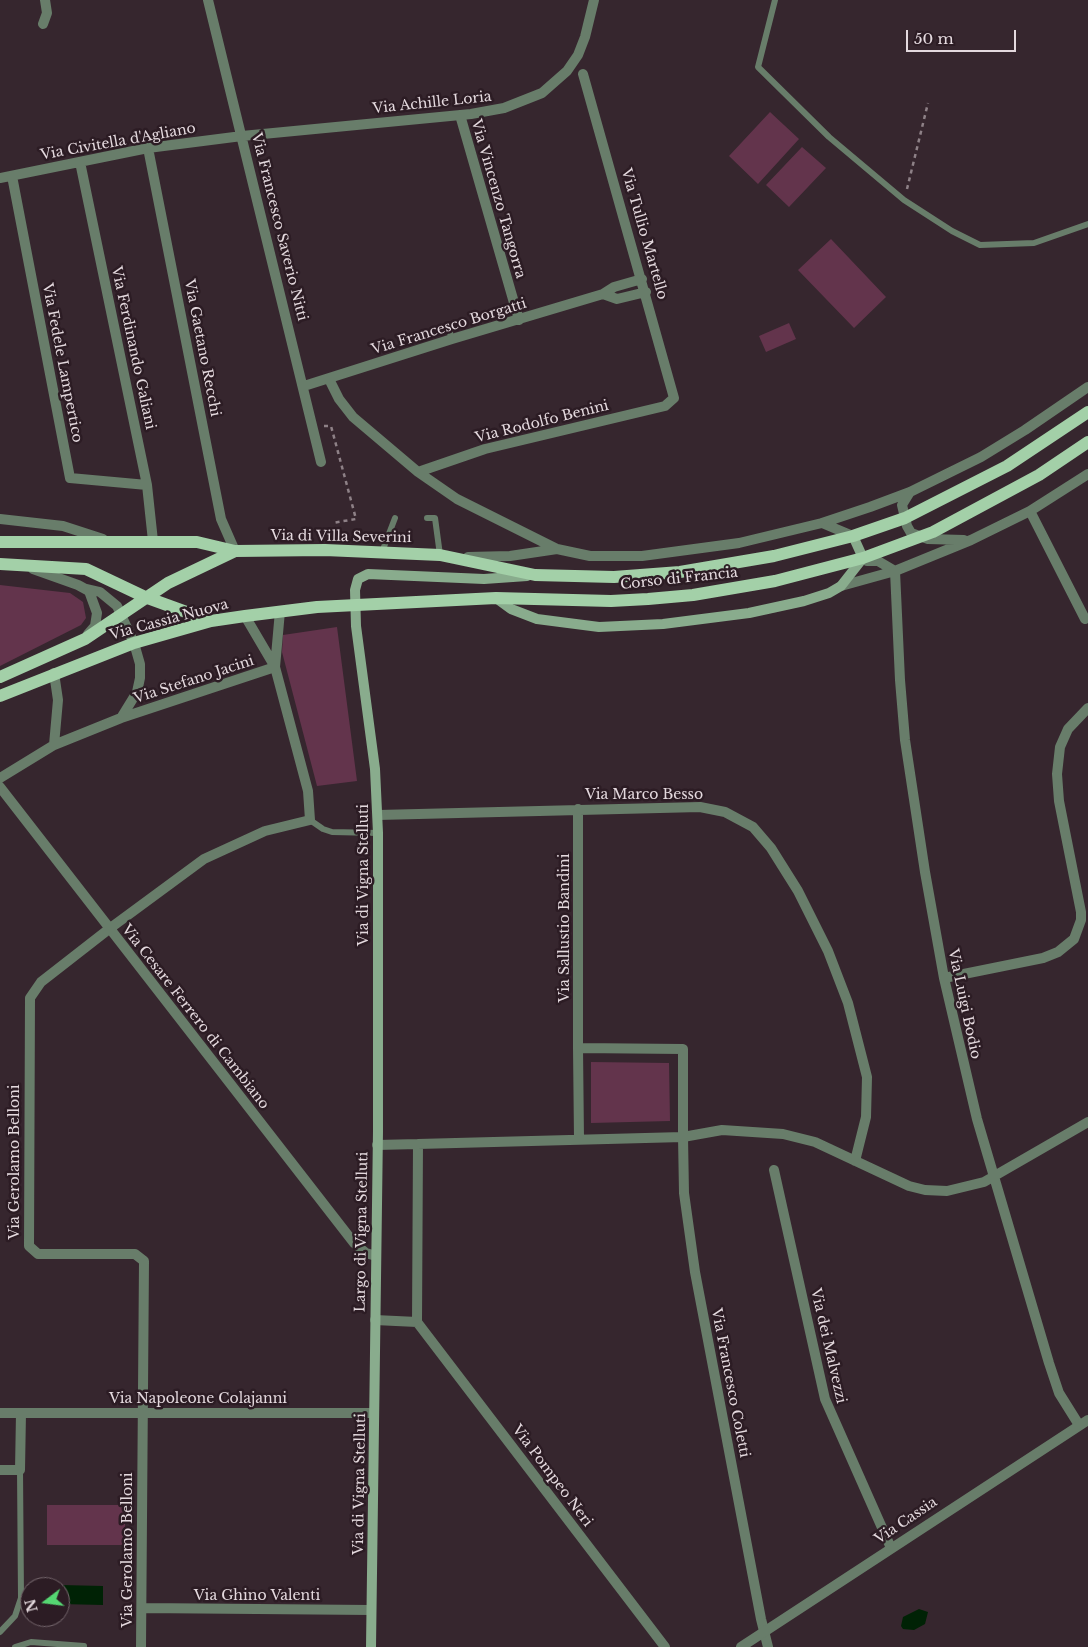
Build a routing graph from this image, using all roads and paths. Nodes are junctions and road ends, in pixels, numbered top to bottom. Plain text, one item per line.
1 (45, 0) edge
2 (208, 0) edge
3 (594, 0) edge
4 (776, 0) edge
5 (43, 24) dead end
6 (583, 74) dead end
7 (928, 103) dead end
8 (460, 115) junction
9 (242, 136) junction
10 (148, 148) junction
11 (80, 162) junction
12 (12, 176) junction
13 (0, 178) edge
14 (904, 200) junction
15 (1088, 224) edge
16 (642, 278) junction
17 (646, 292) junction
18 (603, 294) junction
19 (519, 320) junction
20 (448, 327) dead end
21 (452, 339) junction
22 (328, 379) junction
23 (304, 386) junction
24 (1088, 387) edge
25 (673, 401) joint
26 (1088, 412) edge
27 (313, 424) junction
28 (1088, 442) edge
29 (321, 462) dead end
30 (418, 472) junction
31 (1088, 474) edge
32 (147, 485) junction
33 (910, 492) junction
34 (1030, 511) junction
35 (395, 518) dead end
36 (427, 518) dead end
37 (904, 518) junction
38 (0, 519) edge
39 (332, 523) dead end
40 (822, 523) junction
41 (854, 536) junction
42 (919, 538) junction
43 (971, 540) junction
44 (109, 541) junction
45 (154, 541) junction
46 (0, 542) edge
47 (557, 549) junction
48 (235, 550) junction
49 (382, 553) junction
50 (443, 556) junction
51 (863, 558) junction
52 (0, 564) edge
53 (20, 565) junction
54 (896, 571) junction
55 (535, 575) junction
56 (841, 586) junction
57 (86, 589) junction
58 (145, 597) junction
59 (496, 598) junction
60 (355, 605) junction
61 (280, 611) junction
62 (122, 613) junction
63 (245, 616) junction
64 (1085, 619) dead end
65 (211, 622) junction
66 (85, 638) junction
67 (134, 643) junction
68 (275, 668) junction
69 (54, 674) junction
70 (0, 677) edge
71 (0, 696) edge
72 (1088, 708) edge
73 (121, 718) junction
74 (54, 745) junction
75 (0, 778) edge
76 (0, 787) edge
77 (578, 808) junction
78 (378, 815) junction
79 (310, 820) junction
80 (378, 833) junction
81 (109, 929) junction
82 (944, 978) junction
83 (578, 1048) junction
84 (1088, 1122) edge
85 (683, 1137) junction
86 (579, 1139) junction
87 (418, 1144) junction
88 (377, 1145) junction
89 (855, 1161) junction
90 (774, 1170) dead end
91 (993, 1177) junction
92 (376, 1256) junction
93 (375, 1320) junction
94 (417, 1322) junction
95 (142, 1412) junction
96 (0, 1413) edge
97 (21, 1413) junction
98 (374, 1413) junction
99 (1083, 1423) edge
100 (0, 1470) edge
101 (20, 1470) junction
102 (891, 1548) junction
103 (142, 1608) junction
104 (372, 1610) junction
105 (0, 1632) edge
106 (764, 1632) junction
107 (84, 1646) edge
108 (15, 1647) edge
109 (141, 1647) edge
110 (371, 1647) edge
111 (665, 1647) edge
112 (741, 1647) edge
113 (768, 1647) edge

1 - 5 street
2 - 9 street, Via Francesco Saverio Nitti
3 - 8 street, Via Achille Loria
4 - 14 lane
6 - 16 street, Via Tullio Martello
7 - 14 path
8 - 9 street, Via Achille Loria
8 - 19 street, Via Vincenzo Tangorra
9 - 10 street, Via Civitella d'Agliano
9 - 23 street, Via Francesco Saverio Nitti
10 - 11 street, Via Civitella d'Agliano
10 - 48 street, Via Gaetano Recchi
11 - 12 street, Via Civitella d'Agliano
11 - 32 street, Via Ferdinando Galiani
12 - 13 street, Via Civitella d'Agliano
12 - 32 street, Via Fedele Lampertico
14 - 15 lane
16 - 17 street, Via Tullio Martello
16 - 18 street, Via Francesco Borgatti
17 - 18 street, Via Francesco Borgatti
17 - 25 street, Via Tullio Martello
18 - 19 street, Via Francesco Borgatti
19 - 21 street, Via Francesco Borgatti
20 - 21 lane
21 - 22 street, Via Francesco Borgatti
22 - 23 street, Via Francesco Borgatti
22 - 30 street
23 - 27 street, Via Francesco Saverio Nitti
24 - 33 street, Corso di Francia
25 - 30 street, Via Rodolfo Benini
26 - 37 main road, Corso di Francia
27 - 29 street, Via Francesco Saverio Nitti
27 - 39 path
28 - 42 main road, Corso di Francia
30 - 47 street
31 - 34 street, Corso di Francia
32 - 45 street, Via Ferdinando Galiani
33 - 37 street
33 - 40 street, Corso di Francia
34 - 43 street, Corso di Francia
34 - 64 street
35 - 49 lane
36 - 50 lane
37 - 41 main road, Corso di Francia
37 - 42 street
38 - 44 street
40 - 41 street
40 - 47 street, Corso di Francia
41 - 51 main road
41 - 55 main road, Corso di Francia
42 - 43 street, Corso di Francia
42 - 51 main road, Corso di Francia
43 - 54 street, Corso di Francia
44 - 45 main road
44 - 46 main road
45 - 48 main road
47 - 50 street, Via di Villa Severini
48 - 49 main road, Via di Villa Severini
48 - 58 main road, Via Cassia Nuova
49 - 50 main road, Via di Villa Severini
50 - 55 main road, Via di Villa Severini
51 - 54 street
51 - 56 main road, Corso di Francia
51 - 59 main road, Corso di Francia
52 - 53 main road
53 - 57 street
53 - 58 main road
54 - 56 street, Corso di Francia
54 - 82 street, Via Luigi Bodio
55 - 60 main road
56 - 59 main road, Corso di Francia
57 - 62 street
57 - 66 street
58 - 62 main road, Via Cassia Nuova
58 - 65 main road
59 - 60 main road, Corso di Francia
60 - 61 main road, Via Cassia Nuova
60 - 78 main road, Via di Vigna Stelluti
61 - 63 main road, Via Cassia Nuova
61 - 68 street, Via Stefano Jacini
62 - 66 main road, Via Cassia Nuova
62 - 67 street, Via Stefano Jacini
63 - 65 main road, Via Cassia Nuova
63 - 68 street, Via Stefano Jacini
65 - 67 main road, Via Cassia Nuova
66 - 70 main road, Via Cassia Nuova
67 - 69 main road, Via Cassia Nuova
67 - 73 street, Via Stefano Jacini
68 - 73 street, Via Stefano Jacini
68 - 79 street, Via Stefano Jacini
69 - 71 main road, Via Cassia Nuova
69 - 74 street
72 - 82 street
73 - 74 street, Via Stefano Jacini
74 - 75 street, Via Stefano Jacini
76 - 81 street, Via Cesare Ferrero di Cambiano
77 - 78 street, Via Marco Besso
77 - 83 street, Via Sallustio Bandini
77 - 89 street, Via Marco Besso
78 - 80 main road, Via di Vigna Stelluti
79 - 80 lane
79 - 81 street, Via Gerolamo Belloni
80 - 88 main road, Via di Vigna Stelluti
81 - 92 street, Via Cesare Ferrero di Cambiano
81 - 95 street, Via Gerolamo Belloni
82 - 91 street, Via Luigi Bodio
83 - 85 street, Via Francesco Coletti
83 - 86 street, Via Sallustio Bandini
84 - 91 street, Largo di Vigna Stelluti
85 - 86 street, Largo di Vigna Stelluti
85 - 89 street, Largo di Vigna Stelluti
85 - 106 street, Via Francesco Coletti
86 - 87 street, Largo di Vigna Stelluti
87 - 88 street, Largo di Vigna Stelluti
87 - 94 street
88 - 92 main road, Largo di Vigna Stelluti
89 - 91 street, Largo di Vigna Stelluti
90 - 102 street, Via dei Malvezzi
91 - 99 street, Via Luigi Bodio
92 - 93 main road, Largo di Vigna Stelluti
93 - 94 street, Largo di Vigna Stelluti
93 - 98 main road, Via di Vigna Stelluti
94 - 111 street, Via Pompeo Neri
95 - 97 street, Via Napoleone Colajanni
95 - 98 street, Via Napoleone Colajanni
95 - 103 street, Via Gerolamo Belloni
96 - 97 street, Via Napoleone Colajanni
97 - 101 street
98 - 104 main road, Via di Vigna Stelluti
99 - 102 street, Via Cassia
100 - 101 street
101 - 105 lane
102 - 106 street, Via Cassia
103 - 104 street, Via Ghino Valenti
103 - 109 street, Via Gerolamo Belloni
104 - 110 main road, Via di Vigna Stelluti
106 - 112 street, Via Cassia
106 - 113 street, Via Francesco Coletti
107 - 108 lane

